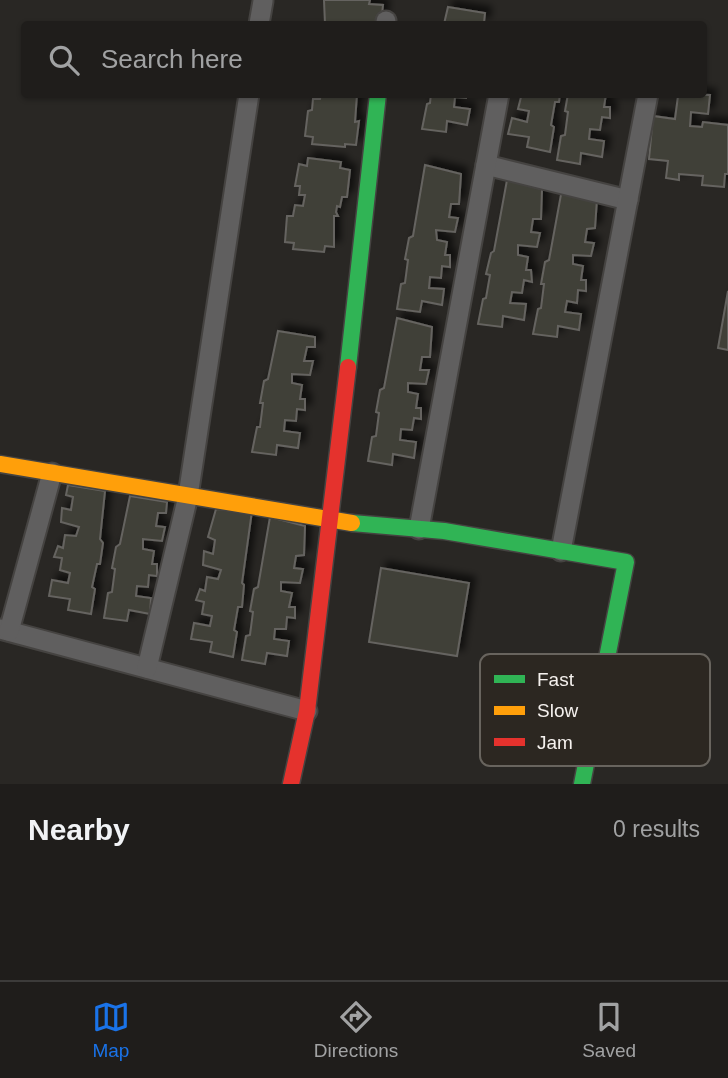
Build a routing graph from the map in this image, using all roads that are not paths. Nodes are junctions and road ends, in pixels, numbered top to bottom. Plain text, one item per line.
1 (263, 1) edge
2 (260, 21) edge
3 (248, 98) edge
4 (378, 98) edge
5 (498, 98) edge
6 (647, 98) edge
7 (486, 165) junction
8 (628, 200) junction
9 (0, 464) edge
10 (52, 473) junction
11 (188, 496) junction
12 (331, 521) junction
13 (419, 529) junction
14 (561, 551) junction
15 (4, 630) edge
16 (608, 654) edge
17 (147, 668) junction
18 (307, 711) junction
19 (586, 766) edge
20 (291, 784) edge
21 (582, 784) edge

1 - 2 street
3 - 11 street
4 - 12 street
5 - 7 street
6 - 8 street
7 - 8 street
7 - 13 street
8 - 14 street
9 - 10 street
10 - 11 street
10 - 15 street
11 - 12 street
11 - 17 street
12 - 13 street
12 - 18 street
13 - 14 street
14 - 16 street
15 - 17 street
17 - 18 street
18 - 20 street
19 - 21 street

